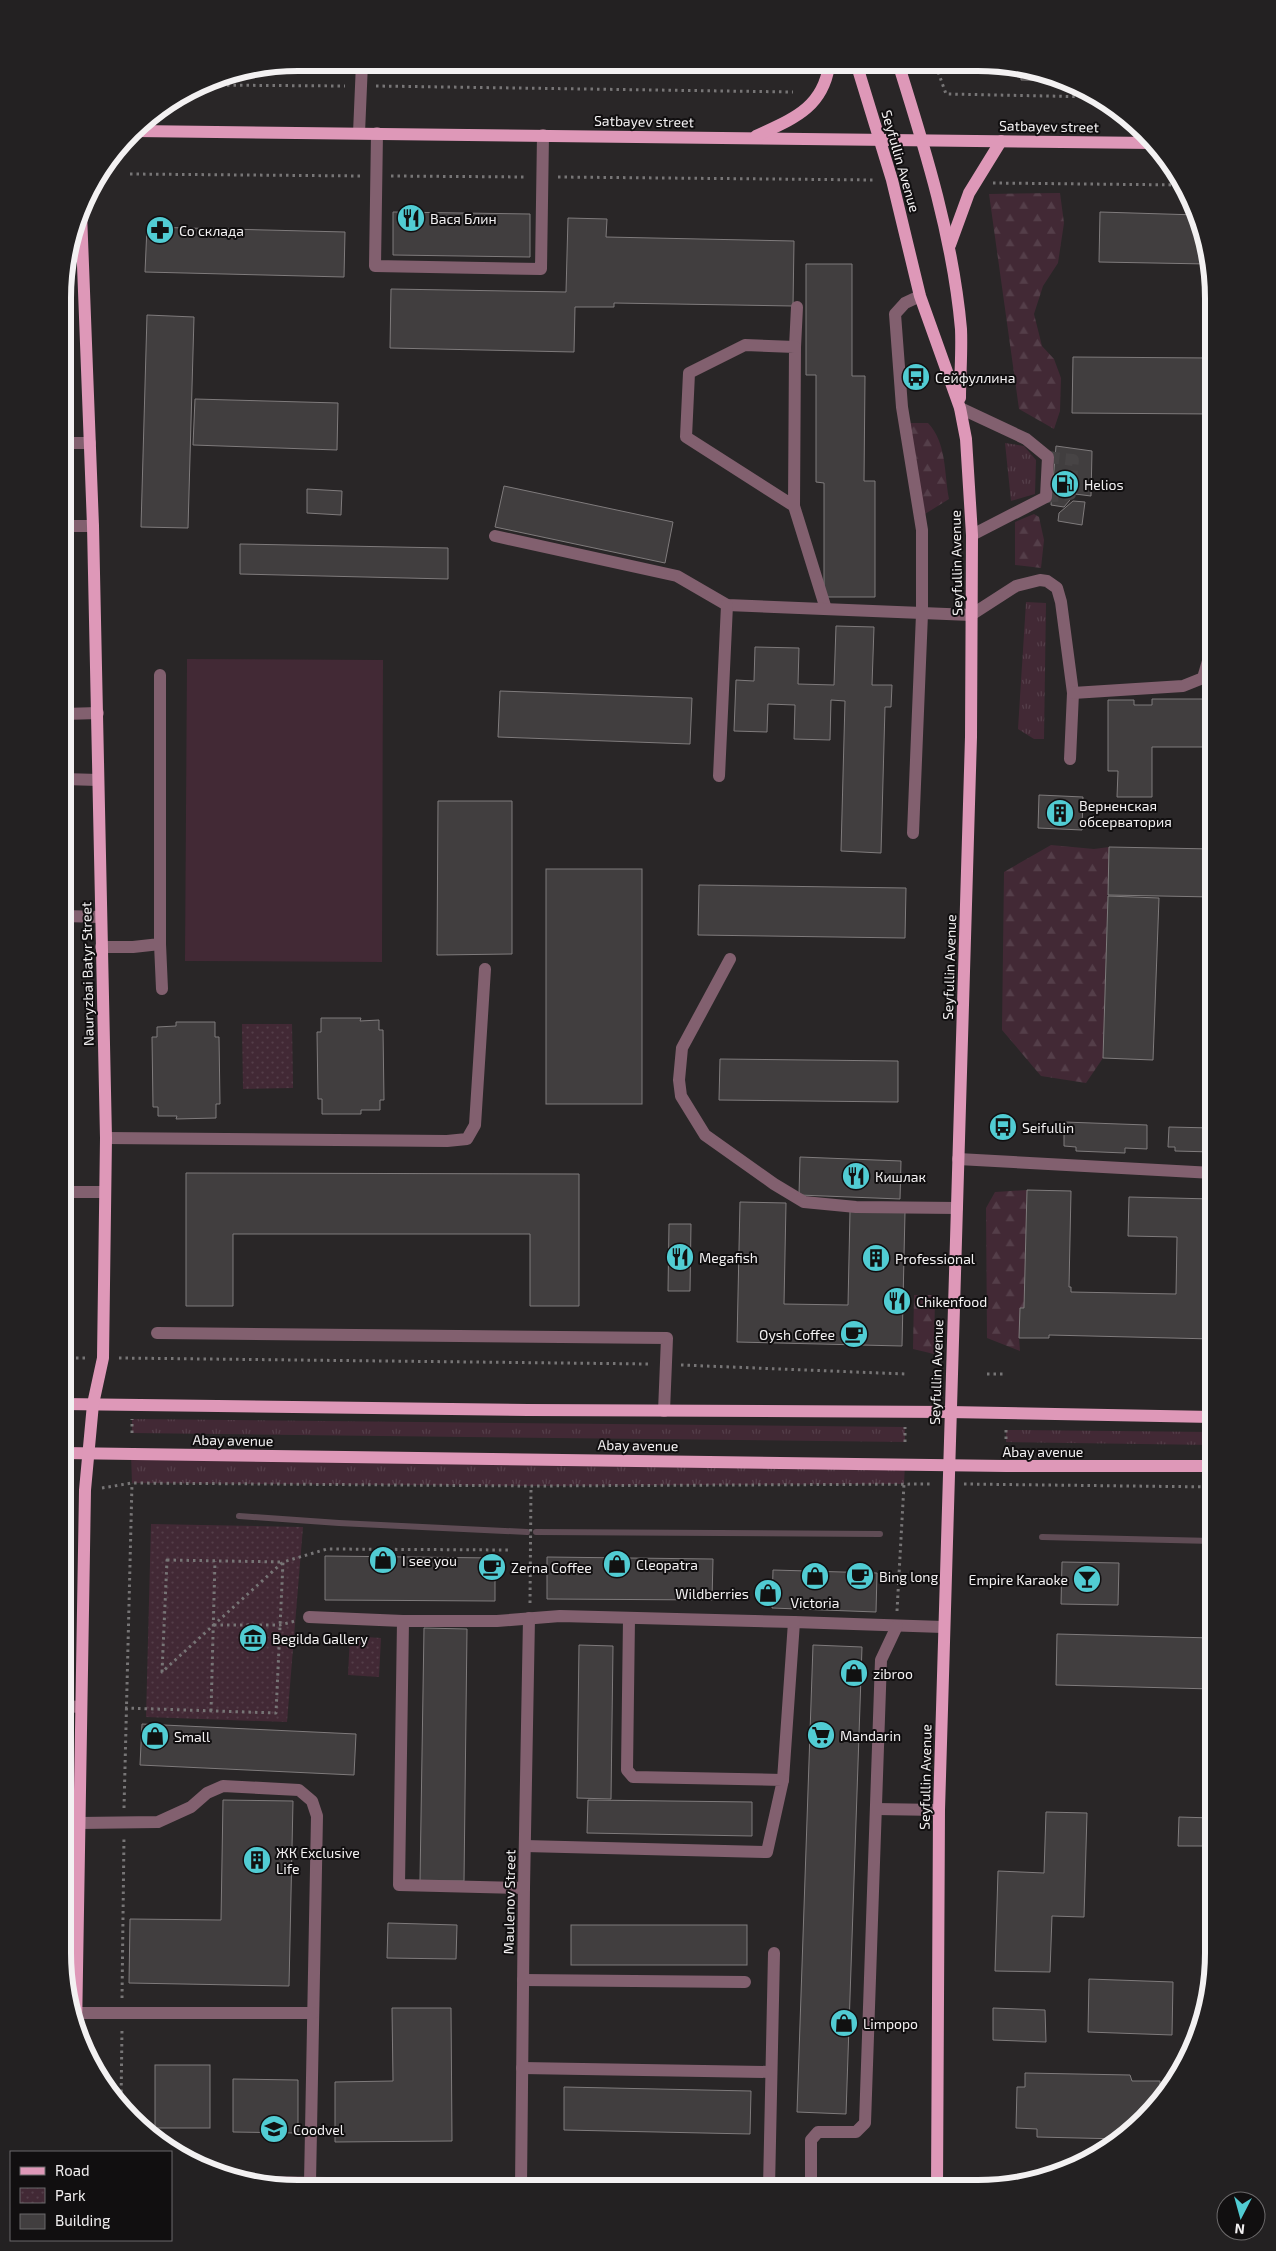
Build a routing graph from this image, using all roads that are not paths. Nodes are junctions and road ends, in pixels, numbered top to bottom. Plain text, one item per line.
1 (362, 71) edge
2 (828, 71) edge
3 (858, 71) edge
4 (900, 71) edge
5 (145, 131) edge
6 (359, 133) junction
7 (377, 134) junction
8 (543, 135) junction
9 (753, 137) junction
10 (880, 139) junction
11 (921, 140) junction
12 (1001, 141) junction
13 (1143, 143) edge
14 (82, 230) edge
15 (949, 247) junction
16 (920, 296) junction
17 (797, 308) dead end
18 (795, 347) junction
19 (960, 408) junction
20 (71, 443) edge
21 (90, 443) junction
22 (794, 506) junction
23 (71, 526) edge
24 (93, 526) junction
25 (972, 535) junction
26 (495, 536) dead end
27 (727, 605) junction
28 (826, 608) junction
29 (922, 614) junction
30 (972, 615) junction
31 (1205, 671) edge
32 (160, 674) dead end
33 (1073, 693) junction
34 (98, 713) junction
35 (71, 714) edge
36 (1070, 759) dead end
37 (719, 776) dead end
38 (71, 779) edge
39 (98, 780) junction
40 (913, 833) dead end
41 (71, 916) edge
42 (100, 917) junction
43 (160, 944) junction
44 (101, 947) junction
45 (730, 959) dead end
46 (485, 969) dead end
47 (162, 989) dead end
48 (106, 1138) junction
49 (958, 1159) junction
50 (1205, 1173) edge
51 (71, 1192) edge
52 (105, 1192) junction
53 (957, 1208) junction
54 (157, 1333) dead end
55 (71, 1404) edge
56 (93, 1404) junction
57 (664, 1411) junction
58 (949, 1412) junction
59 (1205, 1417) edge
60 (71, 1453) edge
61 (88, 1453) junction
62 (948, 1464) junction
63 (1205, 1466) edge
64 (309, 1617) dead end
65 (529, 1618) junction
66 (629, 1618) junction
67 (403, 1621) junction
68 (794, 1622) junction
69 (897, 1626) junction
70 (943, 1627) junction
71 (71, 1706) edge
72 (81, 1707) junction
73 (783, 1780) junction
74 (876, 1809) junction
75 (938, 1810) junction
76 (79, 1823) junction
77 (524, 1846) junction
78 (524, 1888) junction
79 (774, 1953) dead end
80 (523, 1980) junction
81 (745, 1982) dead end
82 (76, 1998) edge
83 (79, 2013) edge
84 (313, 2013) junction
85 (522, 2068) junction
86 (771, 2072) junction
87 (310, 2180) edge
88 (521, 2180) edge
89 (769, 2180) edge
90 (811, 2180) edge
91 (937, 2180) edge

1 - 6 street
2 - 9 main road
3 - 10 main road, Seyfullin Avenue
4 - 11 main road, Seyfullin Avenue
5 - 6 main road, Satbayev street
6 - 7 main road, Satbayev street
7 - 8 main road, Satbayev street
7 - 8 street
8 - 9 main road, Satbayev street
9 - 10 main road, Satbayev street
10 - 11 main road, Satbayev street
10 - 16 main road, Seyfullin Avenue
11 - 12 main road, Satbayev street
11 - 15 main road, Seyfullin Avenue
12 - 13 main road, Satbayev street
12 - 15 main road
14 - 21 main road, Nauryzbai Batyr Street
15 - 19 main road, Seyfullin Avenue
16 - 19 main road, Seyfullin Avenue
16 - 29 street
17 - 18 street
18 - 22 street
18 - 22 street
19 - 25 main road, Seyfullin Avenue
19 - 25 street
20 - 21 street
21 - 24 main road, Nauryzbai Batyr Street
22 - 28 street
23 - 24 street
24 - 34 main road, Nauryzbai Batyr Street
25 - 30 main road, Seyfullin Avenue
26 - 27 street
27 - 28 street
27 - 37 street
28 - 29 street
29 - 30 street
29 - 40 street
30 - 33 street
30 - 49 main road, Seyfullin Avenue
31 - 33 street
32 - 43 street
33 - 36 street
34 - 35 street
34 - 39 main road, Nauryzbai Batyr Street
38 - 39 street
39 - 42 main road, Nauryzbai Batyr Street
41 - 42 street
42 - 44 main road, Nauryzbai Batyr Street
43 - 44 street
43 - 47 street
44 - 48 main road, Nauryzbai Batyr Street
45 - 53 street
46 - 48 street
48 - 52 main road, Nauryzbai Batyr Street
49 - 50 street
49 - 53 main road, Seyfullin Avenue
51 - 52 street
52 - 56 main road, Nauryzbai Batyr Street
53 - 58 main road, Seyfullin Avenue
54 - 57 street
55 - 56 main road
56 - 57 main road
56 - 61 main road, Nauryzbai Batyr Street
57 - 58 main road
58 - 59 main road
58 - 62 main road, Seyfullin Avenue
60 - 61 main road, Abay avenue
61 - 62 main road, Abay avenue
61 - 72 main road
62 - 63 main road, Abay avenue
62 - 70 main road, Seyfullin Avenue
64 - 67 street
65 - 66 street
65 - 67 street
65 - 77 street, Maulenov Street
66 - 68 street
66 - 73 street
67 - 78 street
68 - 69 street
68 - 73 street
69 - 70 street
69 - 74 street
70 - 75 main road, Seyfullin Avenue
71 - 72 street
72 - 76 main road
73 - 77 street
74 - 75 street
74 - 90 street
75 - 91 main road, Seyfullin Avenue
76 - 82 main road
76 - 84 street
77 - 78 street, Maulenov Street
78 - 80 street, Maulenov Street
79 - 86 street
80 - 81 street
80 - 85 street, Maulenov Street
83 - 84 street
84 - 87 street
85 - 86 street
85 - 88 street, Maulenov Street
86 - 89 street

